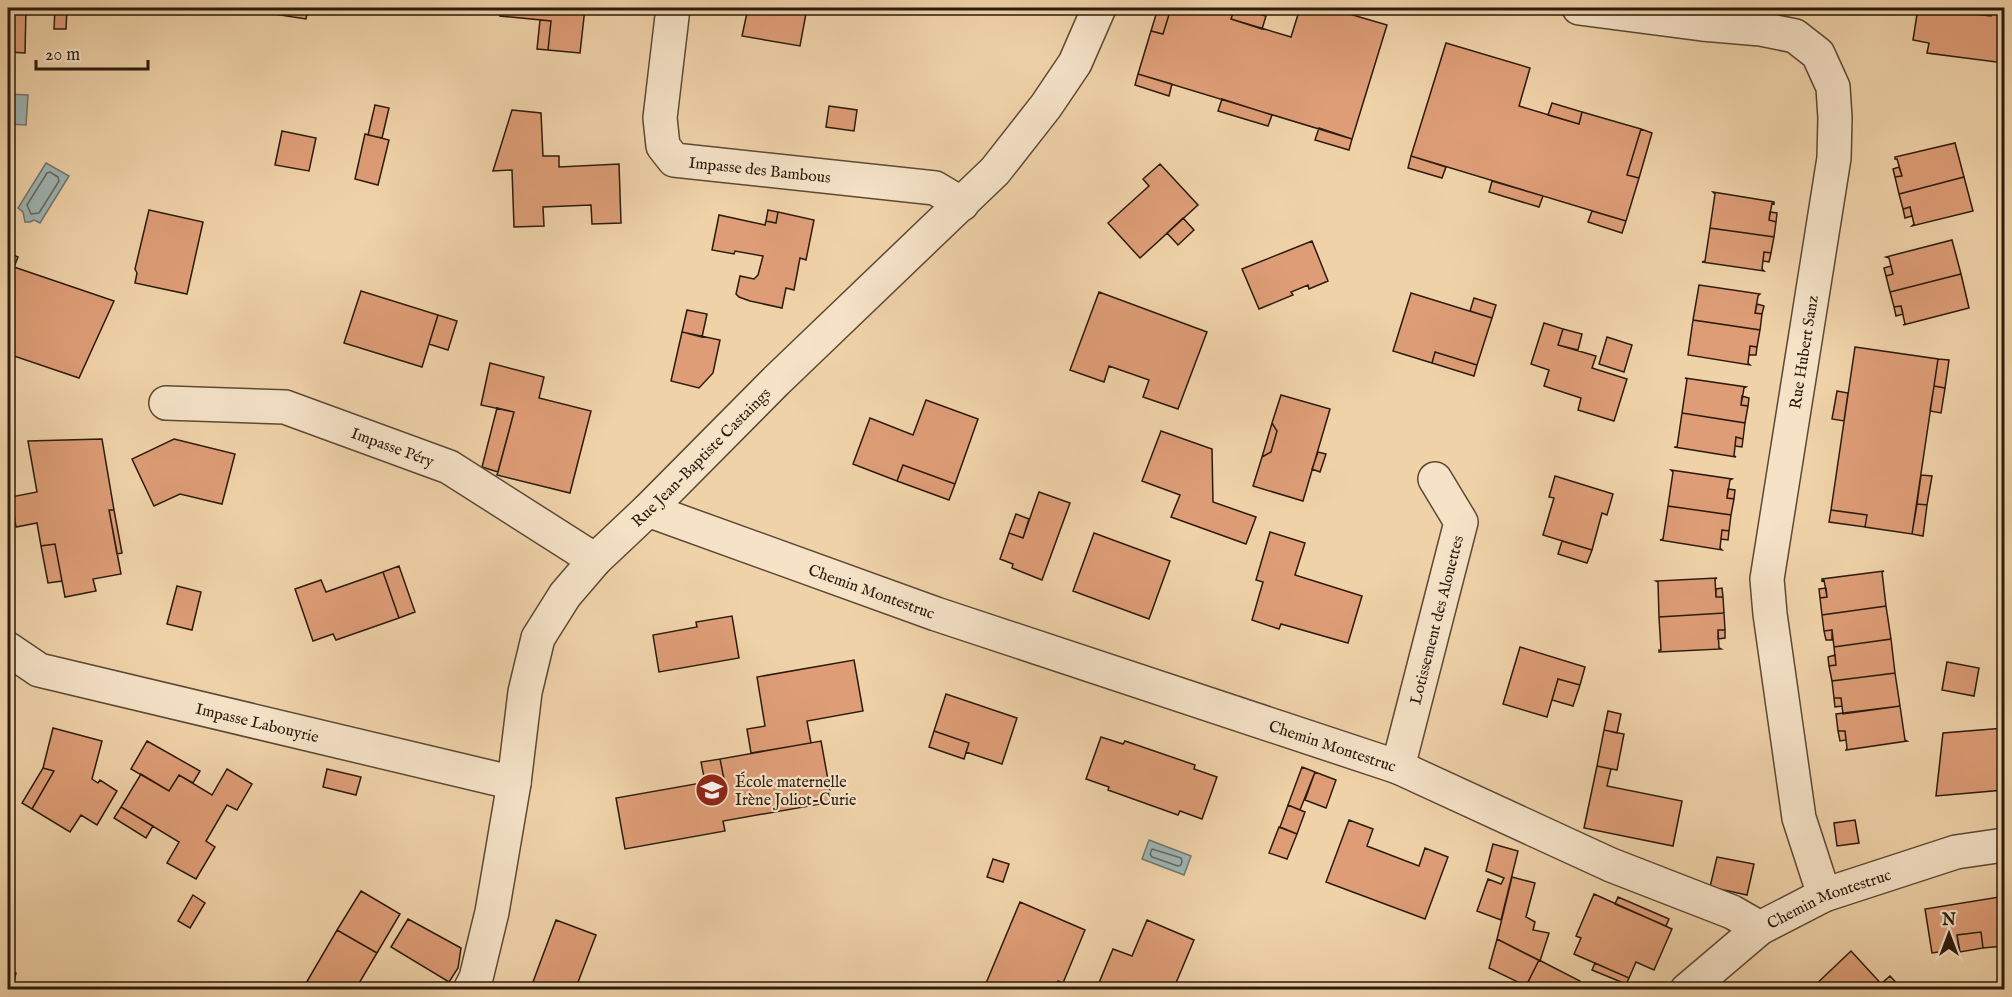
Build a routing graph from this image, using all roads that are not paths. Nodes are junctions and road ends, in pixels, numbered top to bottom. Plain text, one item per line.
1 (673, 8) edge
2 (1099, 8) edge
3 (1579, 8) edge
4 (962, 204) junction
5 (166, 403) dead end
6 (1435, 479) dead end
7 (648, 510) junction
8 (595, 560) junction
9 (8, 649) edge
10 (1398, 767) junction
11 (514, 783) junction
12 (2004, 845) edge
13 (1824, 896) junction
14 (1760, 928) junction
15 (470, 990) edge
16 (1687, 990) edge

1 - 4 street, Impasse des Bambous
2 - 4 street, Rue Jean-Baptiste Castaings
3 - 13 street, Rue Hubert Sanz
4 - 7 street, Rue Jean-Baptiste Castaings
5 - 8 street, Impasse Péry
6 - 10 street, Lotissement des Alouettes
7 - 8 street, Rue Jean-Baptiste Castaings
7 - 10 street, Chemin Montestruc
8 - 11 street, Rue Jean-Baptiste Castaings
9 - 11 street, Impasse Labouyrie
10 - 14 street, Chemin Montestruc
11 - 15 street, Rue Jean-Baptiste Castaings
12 - 13 street, Chemin Montestruc
13 - 14 street, Chemin Montestruc
14 - 16 street

